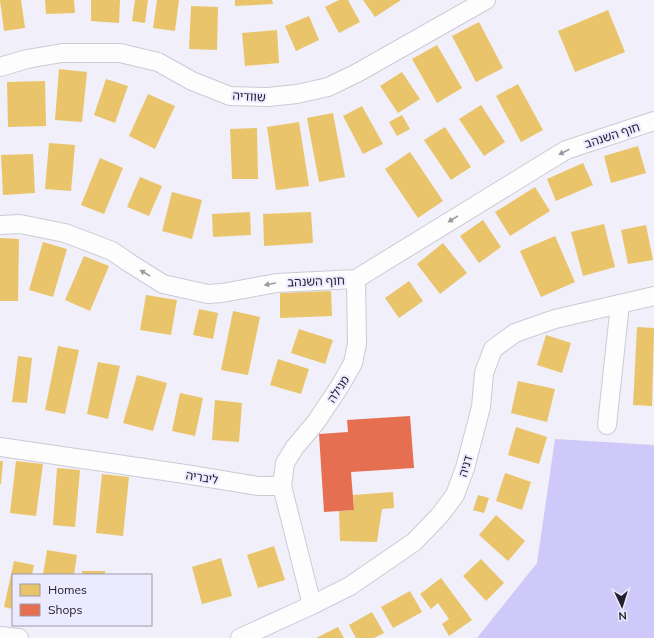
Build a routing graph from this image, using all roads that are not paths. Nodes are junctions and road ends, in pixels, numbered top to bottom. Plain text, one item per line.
1 (486, 0) edge
2 (0, 67) edge
3 (654, 121) edge
4 (0, 225) edge
5 (356, 279) junction
6 (654, 296) edge
7 (620, 304) junction
8 (608, 425) dead end
9 (0, 448) edge
10 (282, 486) junction
11 (312, 605) junction
12 (0, 636) edge
13 (19, 638) edge
14 (240, 638) edge

1 - 2 street, שוודיה
3 -> 5 street, חוף השנהב
5 -> 4 street, חוף השנהב
5 - 10 street, מנילה
6 - 7 street, דניה
7 - 8 street
7 - 11 street, דניה
9 - 10 street, ליבריה
10 - 11 street
11 - 14 street, דניה
12 - 13 street

